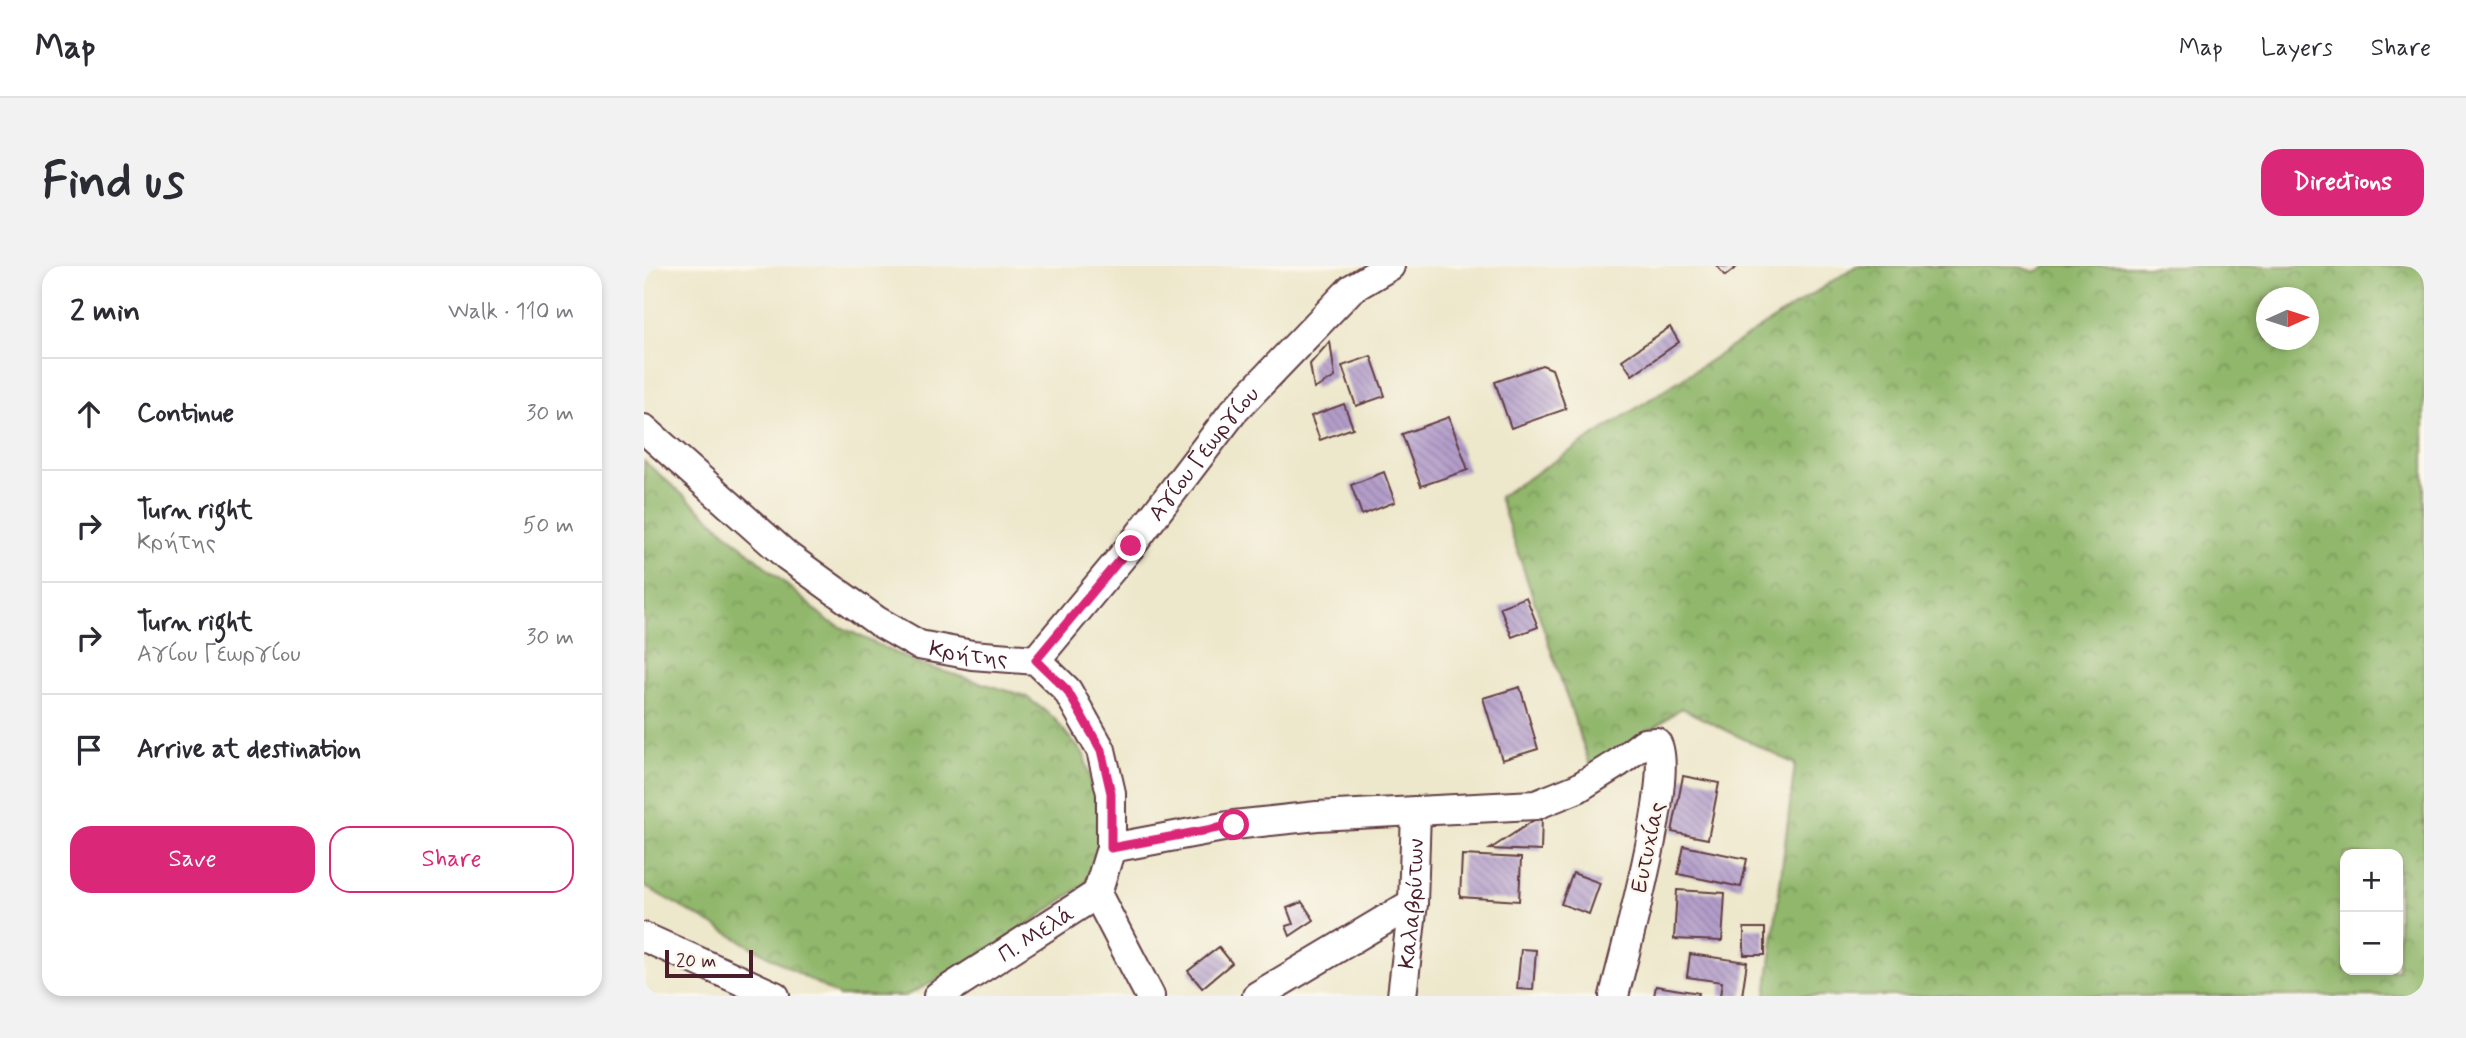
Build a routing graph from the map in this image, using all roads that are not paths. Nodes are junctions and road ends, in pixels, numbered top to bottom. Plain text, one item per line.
1 (1390, 266) edge
2 (644, 429) edge
3 (1036, 660) junction
4 (1416, 811) junction
5 (1111, 848) junction
6 (1097, 894) junction
7 (1413, 903) junction
8 (644, 937) edge
9 (758, 993) edge
10 (938, 996) edge
11 (1150, 996) edge
12 (1257, 996) edge
13 (1402, 996) edge
14 (1614, 996) edge

1 - 3 street, Αγίου Γεωργίου
2 - 3 street, Κρήτης
3 - 5 street, Κρήτης
4 - 5 street
4 - 7 street, Καλαβρύτων
4 - 14 street, Ευτυχίας
5 - 6 street, Κρήτης
6 - 10 street, Π. Μελά
6 - 11 street
7 - 12 street
7 - 13 street, Καλαβρύτων
8 - 9 street

